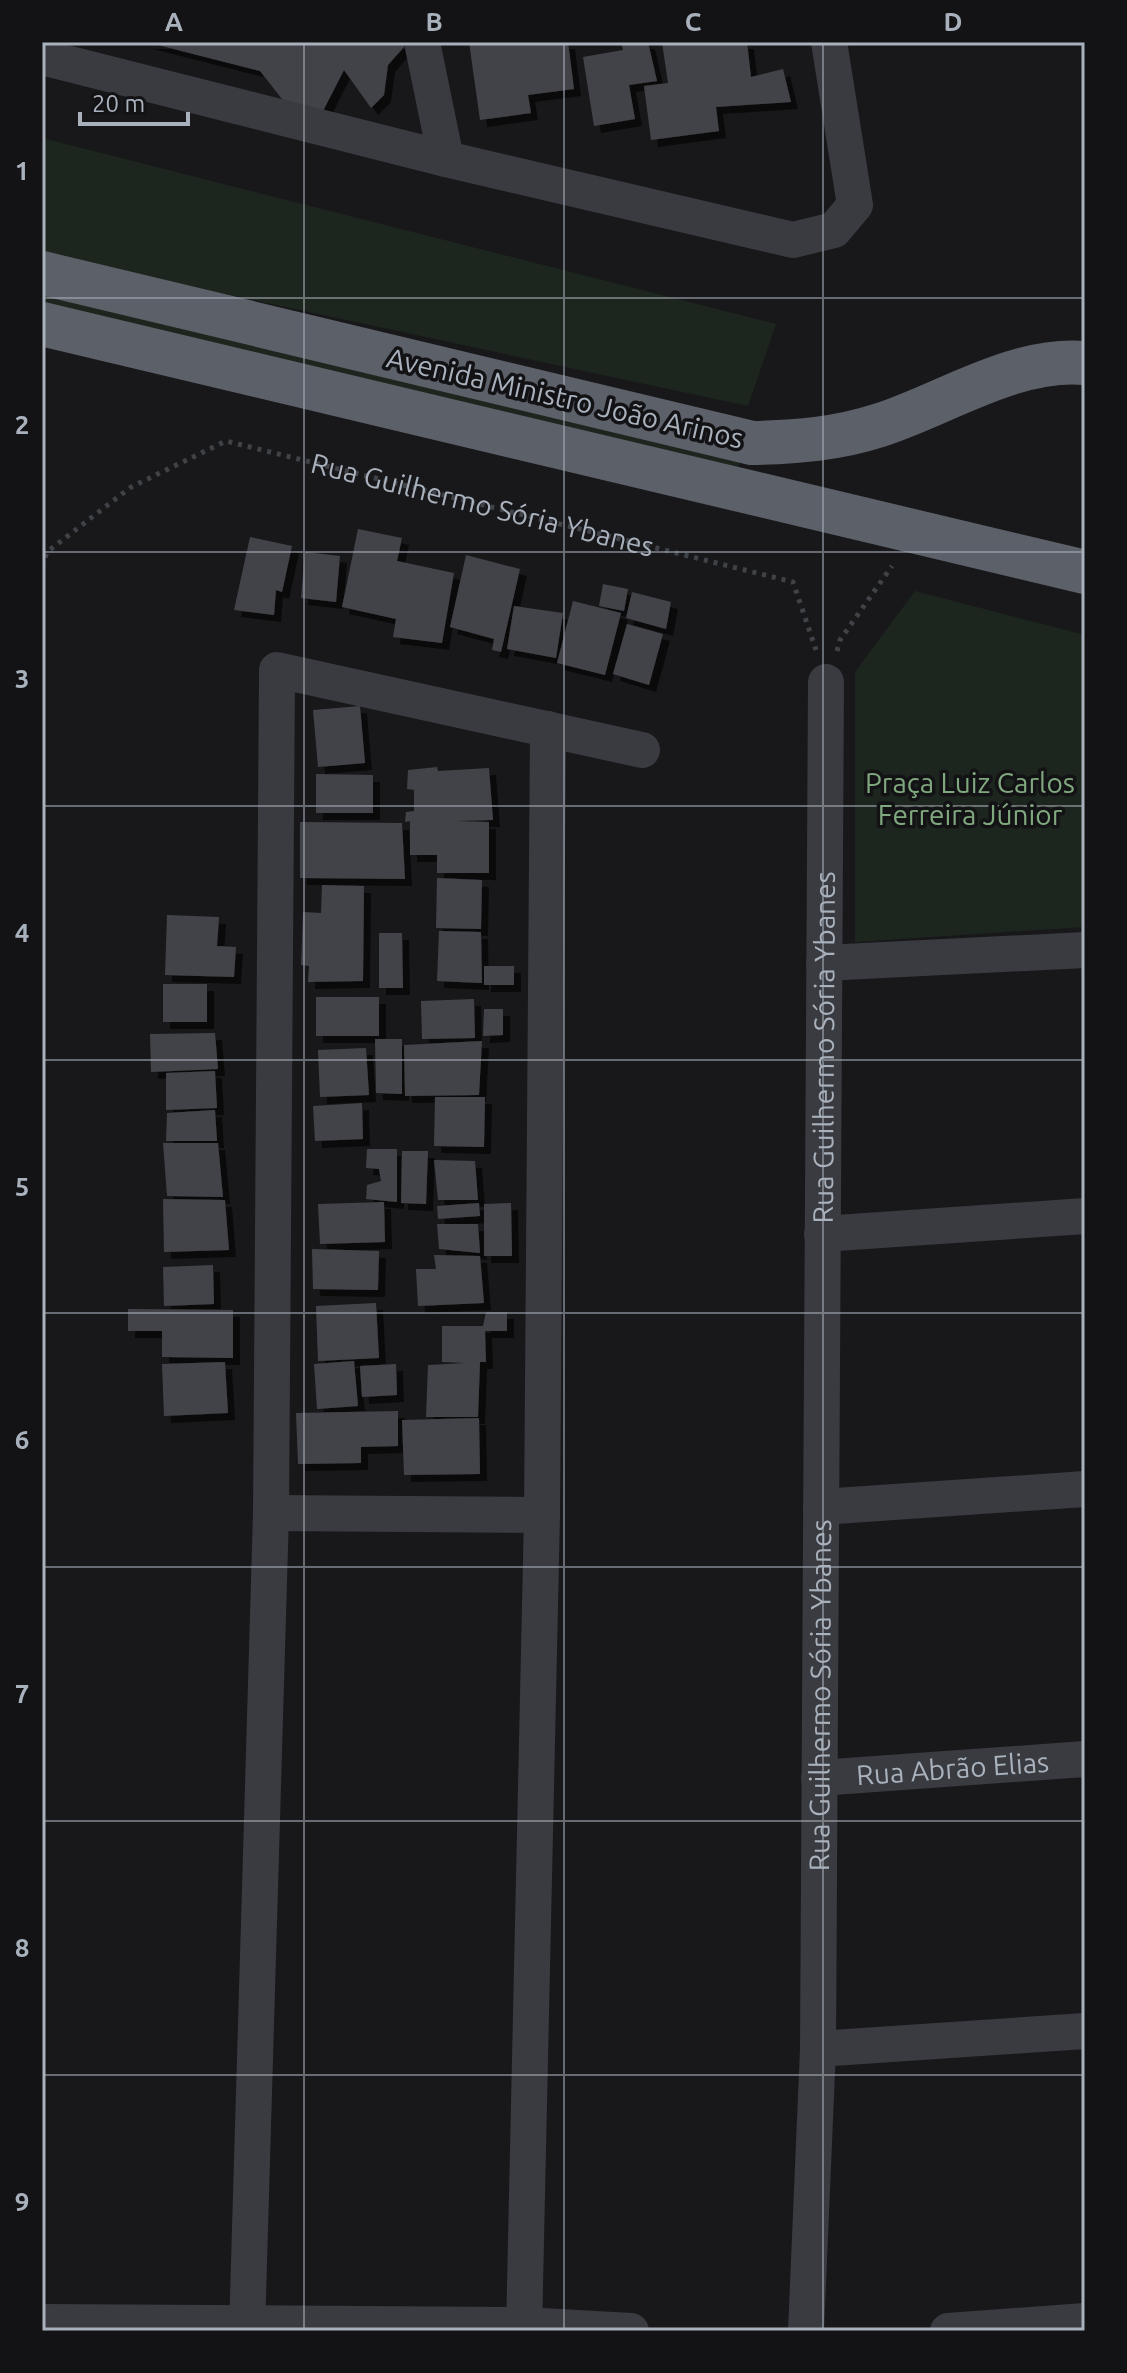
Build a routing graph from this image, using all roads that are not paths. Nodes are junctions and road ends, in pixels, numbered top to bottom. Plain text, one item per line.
1 (422, 42) edge
2 (829, 42) edge
3 (42, 57) edge
4 (446, 159) junction
5 (42, 273) edge
6 (42, 324) edge
7 (1085, 363) edge
8 (1085, 572) edge
9 (826, 682) road end
10 (548, 729) junction
11 (642, 750) dead end
12 (1085, 950) edge
13 (824, 963) junction
14 (1085, 1216) edge
15 (822, 1234) junction
16 (1085, 1489) edge
17 (821, 1507) junction
18 (271, 1513) junction
19 (542, 1515) junction
20 (1085, 1759) edge
21 (819, 1778) junction
22 (1085, 2031) edge
23 (818, 2049) junction
24 (1085, 2321) edge
25 (42, 2322) edge
26 (247, 2328) edge
27 (524, 2328) edge
28 (631, 2331) edge
29 (806, 2331) edge
30 (948, 2331) edge

1 - 4 street
2 - 4 street
3 - 4 street
5 - 7 highway, Avenida Ministro João Arinos
6 - 8 highway, Avenida Ministro João Arinos
9 - 13 street, Rua Guilhermo Sória Ybanes
10 - 11 street
10 - 18 street
10 - 19 street
12 - 13 street
13 - 15 street, Rua Guilhermo Sória Ybanes
14 - 15 street
15 - 17 street, Rua Guilhermo Sória Ybanes
16 - 17 street
17 - 21 street, Rua Guilhermo Sória Ybanes
18 - 19 street
18 - 26 street
19 - 27 street
20 - 21 street, Rua Abrão Elias
21 - 23 street, Rua Guilhermo Sória Ybanes
22 - 23 street
23 - 29 street, Rua Guilhermo Sória Ybanes
24 - 30 street
25 - 26 street
26 - 27 street
27 - 28 street

